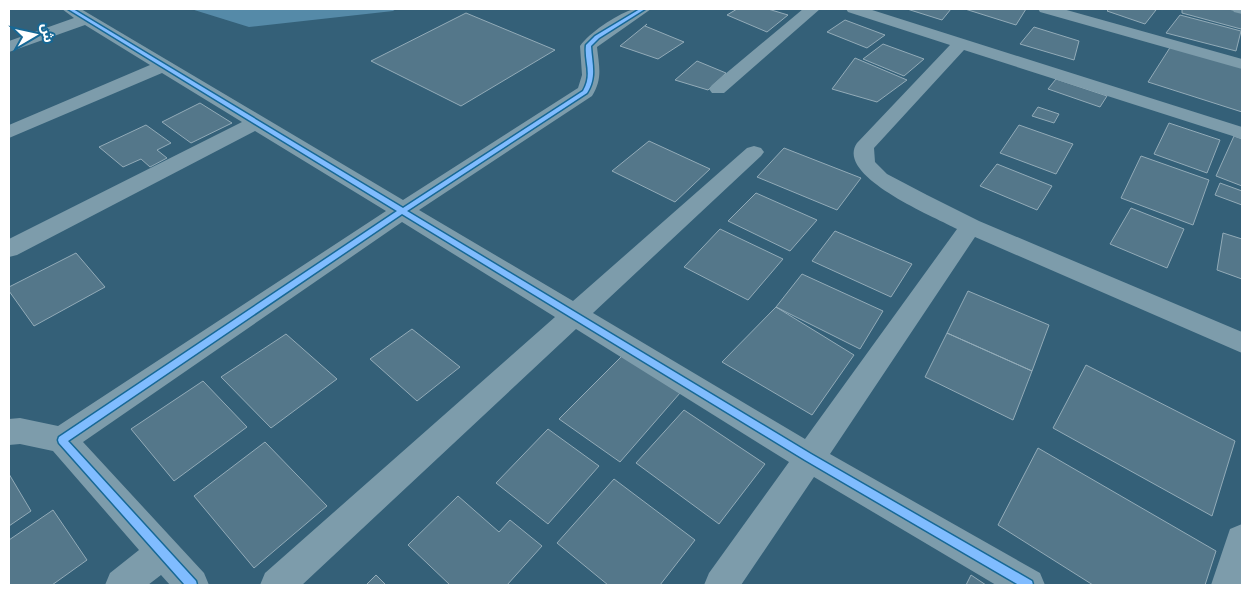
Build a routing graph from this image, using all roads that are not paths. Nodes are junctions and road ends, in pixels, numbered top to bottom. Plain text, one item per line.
1 (643, 9) edge
2 (812, 9) edge
3 (854, 9) edge
4 (1046, 9) edge
5 (78, 14) edge
6 (961, 43) junction
7 (9, 47) edge
8 (1242, 64) edge
9 (164, 66) junction
10 (718, 89) dead end
11 (257, 122) junction
12 (9, 132) edge
13 (1242, 133) edge
14 (754, 152) dead end
15 (402, 211) junction
16 (971, 226) junction
17 (9, 249) edge
18 (575, 315) junction
19 (1242, 343) edge
20 (9, 432) edge
21 (62, 440) junction
22 (808, 457) junction
23 (1242, 540) edge
24 (163, 552) junction
25 (122, 585) edge
26 (192, 585) edge
27 (277, 585) edge
28 (721, 585) edge
29 (1028, 585) edge
30 (1228, 585) edge

1 - 15 street
2 - 10 street
3 - 6 street
4 - 8 street
5 - 7 street
5 - 9 street
6 - 13 street
6 - 16 street
9 - 11 street
9 - 12 street
11 - 15 street
11 - 17 street
14 - 18 street
15 - 18 street
15 - 21 street
16 - 19 street
16 - 22 street
18 - 22 street
18 - 27 street
20 - 21 street
21 - 24 street
22 - 28 street
22 - 29 street
23 - 30 street
24 - 25 street
24 - 26 street

